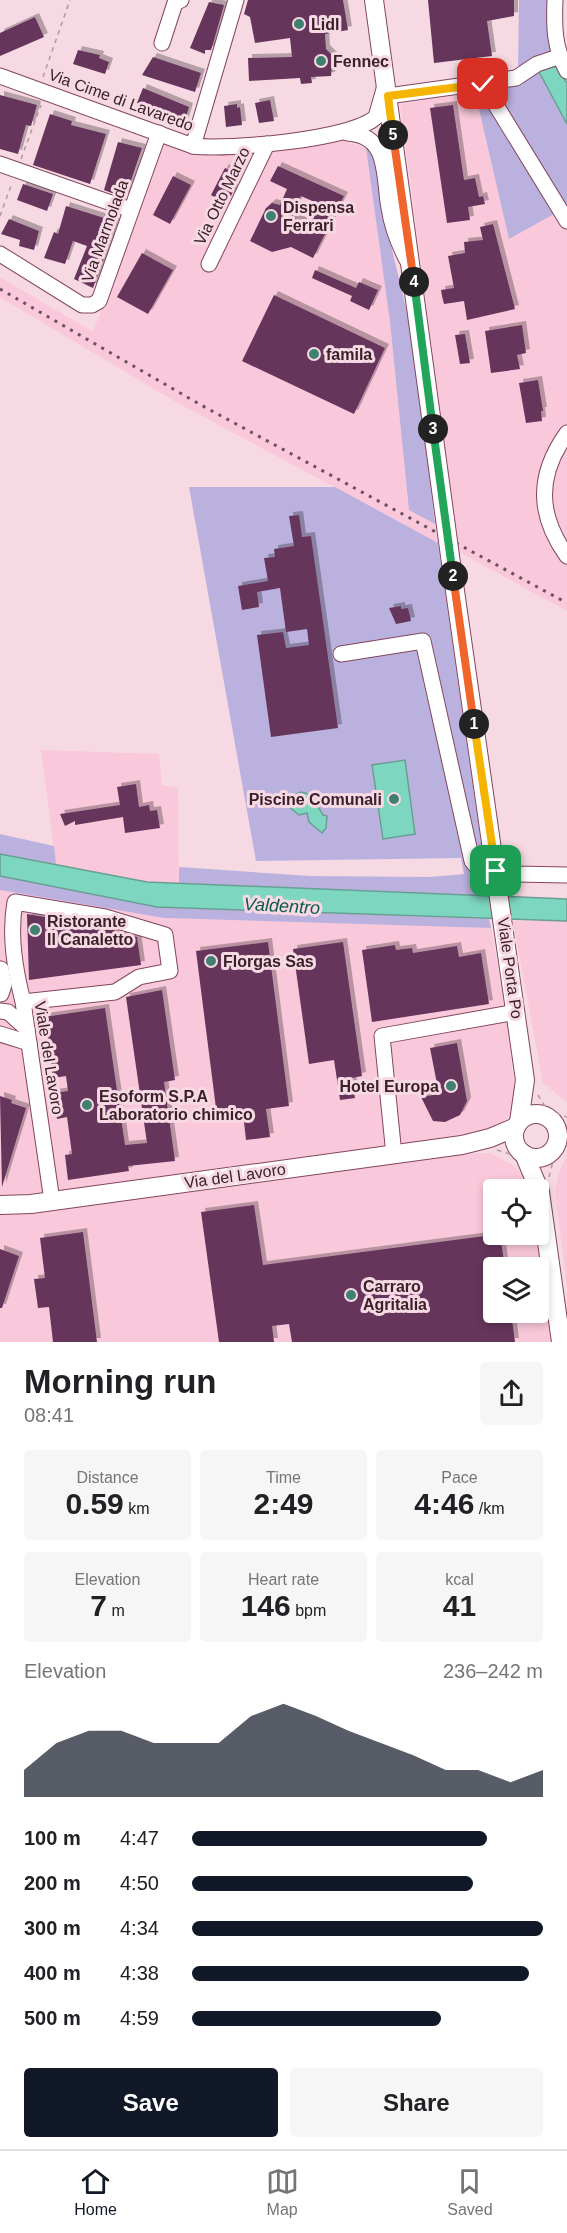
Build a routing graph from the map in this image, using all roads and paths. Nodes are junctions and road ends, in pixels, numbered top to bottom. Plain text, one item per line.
1 (70, 0) edge
2 (181, 0) edge
3 (237, 0) edge
4 (374, 0) edge
5 (555, 0) edge
6 (162, 44) dead end
7 (558, 57) junction
8 (567, 71) edge
9 (0, 76) edge
10 (483, 84) junction
11 (38, 89) junction
12 (387, 89) junction
13 (57, 95) junction
14 (362, 126) junction
15 (339, 132) junction
16 (159, 133) junction
17 (394, 143) junction
18 (267, 144) junction
19 (193, 146) junction
20 (0, 164) edge
21 (17, 170) junction
22 (131, 210) junction
23 (0, 216) edge
24 (567, 221) edge
25 (0, 254) edge
26 (209, 264) dead end
27 (412, 272) junction
28 (567, 433) edge
29 (567, 556) edge
30 (341, 654) dead end
31 (496, 871) junction
32 (567, 875) edge
33 (5, 969) edge
34 (1, 994) edge
35 (23, 1002) junction
36 (4, 1011) edge
37 (516, 1012) junction
38 (0, 1034) edge
39 (28, 1036) junction
40 (530, 1120) edge
41 (470, 1144) junction
42 (558, 1148) edge
43 (495, 1150) dead end
44 (394, 1155) junction
45 (521, 1155) junction
46 (539, 1179) edge
47 (547, 1179) edge
48 (548, 1179) edge
49 (52, 1201) junction
50 (0, 1205) edge
51 (549, 1226) edge
52 (561, 1342) edge

1 - 11 path
2 - 6 street
3 - 19 street
4 - 12 main road, Viale Porta Po
5 - 7 street
7 - 8 street
7 - 10 street
9 - 11 street, Via Cime di Lavaredo
10 - 12 street
10 - 24 street
11 - 13 street, Via Cime di Lavaredo
12 - 14 street
12 - 17 main road, Viale Porta Po
13 - 16 street, Via Cime di Lavaredo
13 - 21 path
14 - 15 street, Via Cime di Lavaredo
14 - 17 street
15 - 18 street, Via Cime di Lavaredo
15 - 27 street, Via Cime di Lavaredo
16 - 19 street, Via Cime di Lavaredo
16 - 22 street, Via Marmolada
17 - 27 main road, Viale Porta Po
18 - 19 street, Via Cime di Lavaredo
18 - 26 street, Via Otto Marzo
20 - 21 street
21 - 22 street
21 - 23 path
22 - 25 street, Via Marmolada
27 - 31 main road, Viale Porta Po, bridge
28 - 29 street
30 - 31 street
31 - 32 street
31 - 37 main road, Viale Porta Po
33 - 34 street
33 - 35 street, Viale del Lavoro
33 - 35 street, Viale del Lavoro
34 - 36 street
35 - 39 street, Viale del Lavoro
36 - 39 street
37 - 40 main road, Viale Porta Po
37 - 44 street
38 - 39 street
39 - 49 street, Viale del Lavoro
40 - 41 main road
40 - 42 main road, Viale Porta Po
40 - 42 path
40 - 45 path
40 - 45 main road, Viale Porta Po
41 - 44 main road, Via del Lavoro
41 - 45 main road
42 - 45 main road
42 - 45 path
42 - 47 path
42 - 48 main road, Viale Porta Po
43 - 45 path
44 - 49 main road, Via del Lavoro
45 - 46 main road, Viale Porta Po
49 - 50 main road, Via del Lavoro
51 - 52 main road, Viale Porta Po

